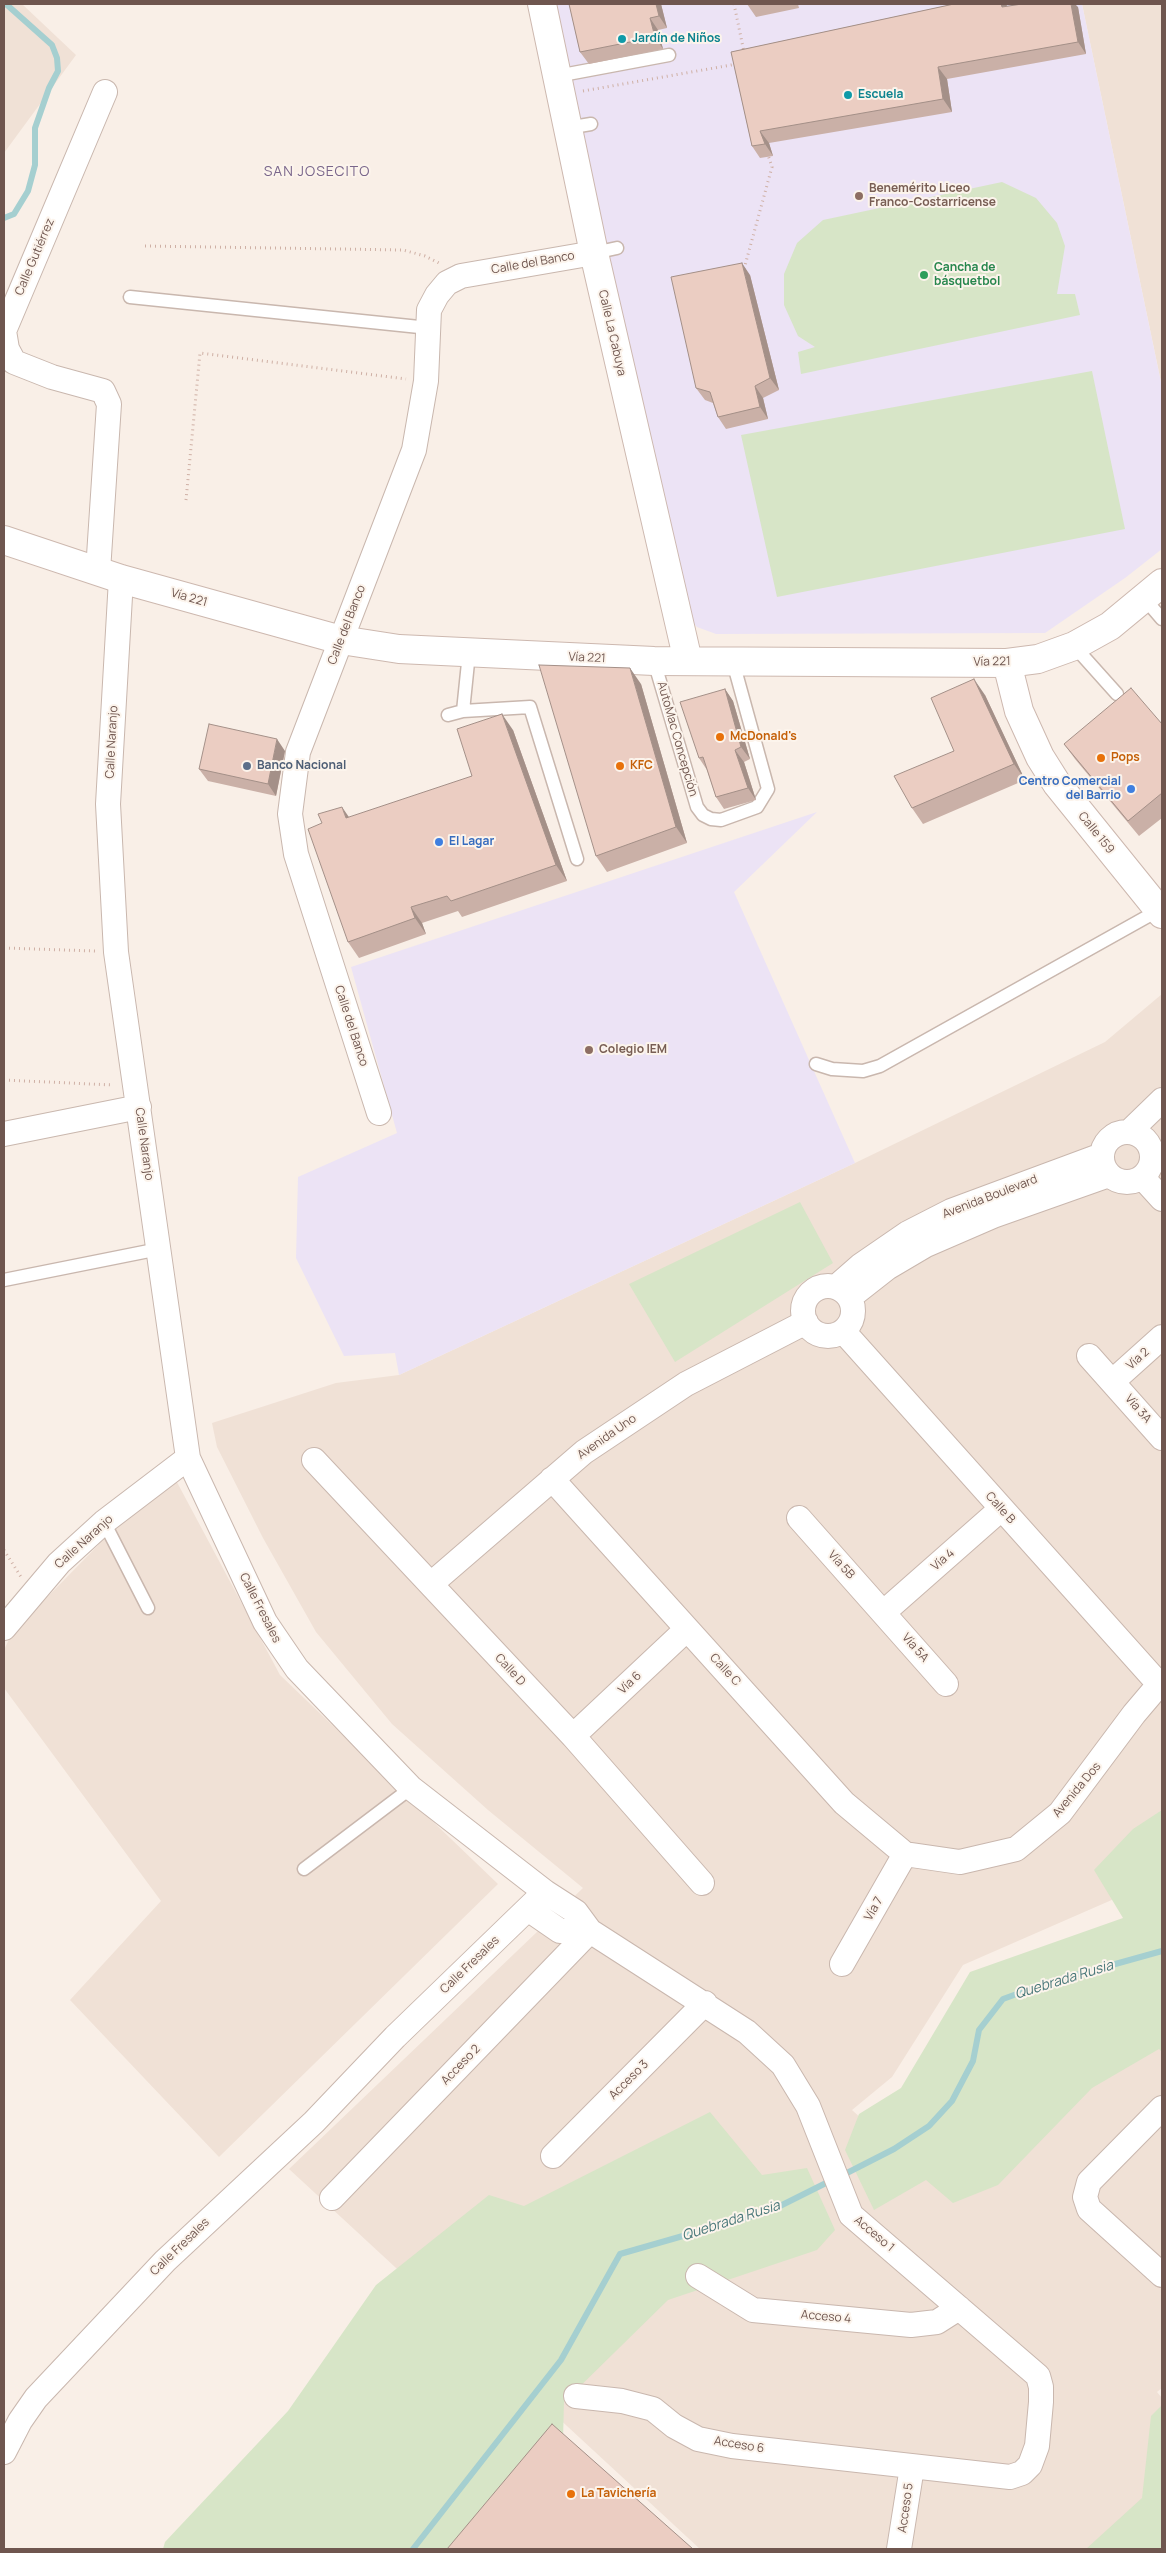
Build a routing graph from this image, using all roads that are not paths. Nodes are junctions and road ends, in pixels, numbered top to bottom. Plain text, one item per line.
1 (542, 4) edge
2 (669, 55) dead end
3 (559, 85) junction
4 (105, 92) dead end
5 (606, 250) junction
6 (130, 297) dead end
7 (429, 328) junction
8 (4, 540) edge
9 (110, 575) junction
10 (1153, 590) edge
11 (1162, 619) edge
12 (341, 640) junction
13 (1074, 646) junction
14 (469, 653) junction
15 (654, 661) junction
16 (688, 661) junction
17 (733, 662) junction
18 (1008, 663) junction
19 (1117, 694) dead end
20 (462, 711) junction
21 (448, 715) dead end
22 (577, 859) dead end
23 (1161, 912) edge
24 (816, 1064) dead end
25 (138, 1096) junction
26 (1162, 1100) edge
27 (379, 1113) dead end
28 (1129, 1132) junction
29 (4, 1134) edge
30 (1157, 1149) edge
31 (1105, 1165) junction
32 (1142, 1177) junction
33 (1162, 1199) edge
34 (159, 1249) junction
35 (4, 1280) edge
36 (843, 1292) junction
37 (806, 1322) junction
38 (843, 1331) junction
39 (1162, 1337) edge
40 (1089, 1356) dead end
41 (1113, 1381) junction
42 (1162, 1438) edge
43 (188, 1458) junction
44 (314, 1460) dead end
45 (552, 1479) junction
46 (1001, 1509) junction
47 (798, 1518) dead end
48 (104, 1522) junction
49 (431, 1584) junction
50 (148, 1608) dead end
51 (884, 1612) junction
52 (4, 1628) edge
53 (687, 1629) junction
54 (1160, 1682) edge
55 (946, 1684) dead end
56 (572, 1736) junction
57 (410, 1788) junction
58 (905, 1854) junction
59 (304, 1869) dead end
60 (702, 1883) dead end
61 (545, 1892) junction
62 (528, 1909) junction
63 (590, 1932) junction
64 (842, 1964) dead end
65 (705, 2003) junction
66 (1162, 2108) edge
67 (553, 2156) dead end
68 (332, 2198) dead end
69 (1162, 2275) edge
70 (698, 2276) dead end
71 (959, 2308) junction
72 (576, 2396) dead end
73 (4, 2452) edge
74 (912, 2467) junction
75 (899, 2549) edge

1 - 3 main road, Calle La Cabuya
2 - 3 lane
3 - 5 main road, Calle La Cabuya
4 - 9 street, Calle Gutiérrez
5 - 7 street, Calle del Banco
5 - 16 main road, Calle La Cabuya
6 - 7 lane
7 - 12 street, Calle del Banco
8 - 9 main road, Vía 221
9 - 12 main road, Vía 221
9 - 25 street, Calle Naranjo
10 - 11 lane
10 - 13 main road, Vía 221
12 - 14 main road, Vía 221
12 - 27 street, Calle del Banco
13 - 18 main road, Vía 221
13 - 19 lane
14 - 15 main road, Vía 221
14 - 20 lane
15 - 16 main road, Vía 221
15 - 17 lane, AutoMac Concepción
16 - 17 main road, Vía 221
17 - 18 main road, Vía 221
18 - 23 main road, Calle 159
20 - 21 lane
20 - 22 lane
23 - 24 lane
25 - 29 street
25 - 34 street, Calle Naranjo
26 - 28 street
28 - 30 street
28 - 31 street
30 - 32 street
31 - 32 street
31 - 36 street, Avenida Boulevard
32 - 33 street
34 - 35 lane
34 - 43 street, Calle Naranjo
36 - 37 street
36 - 38 street
37 - 38 street
37 - 45 street, Avenida Uno
38 - 46 street, Calle B
39 - 41 street, Vía 2
40 - 41 street, Vía 3A
41 - 42 street, Vía 3A
43 - 48 street, Calle Naranjo
43 - 57 street, Calle Fresales
44 - 49 street, Calle D
45 - 49 street, Avenida Uno
45 - 53 street, Calle C
46 - 51 street, Vía 4
46 - 54 street, Calle B
47 - 51 street, Vía 5B
48 - 50 lane
48 - 52 street, Calle Naranjo
49 - 56 street, Calle D
51 - 55 street, Vía 5A
53 - 56 street, Vía 6
53 - 58 street, Calle C
54 - 58 street, Avenida Dos
56 - 60 street, Calle D
57 - 59 lane
57 - 61 street, Calle Fresales
58 - 64 street, Vía 7
61 - 62 street, Calle Fresales
61 - 63 street, Acceso 1
62 - 63 street
62 - 73 street, Calle Fresales
63 - 65 street, Acceso 1
63 - 68 street, Acceso 2
65 - 67 street, Acceso 3
65 - 71 street, Acceso 1
66 - 69 street
70 - 71 street, Acceso 4
71 - 74 street, Acceso 1
72 - 74 street, Acceso 6
74 - 75 street, Acceso 5

